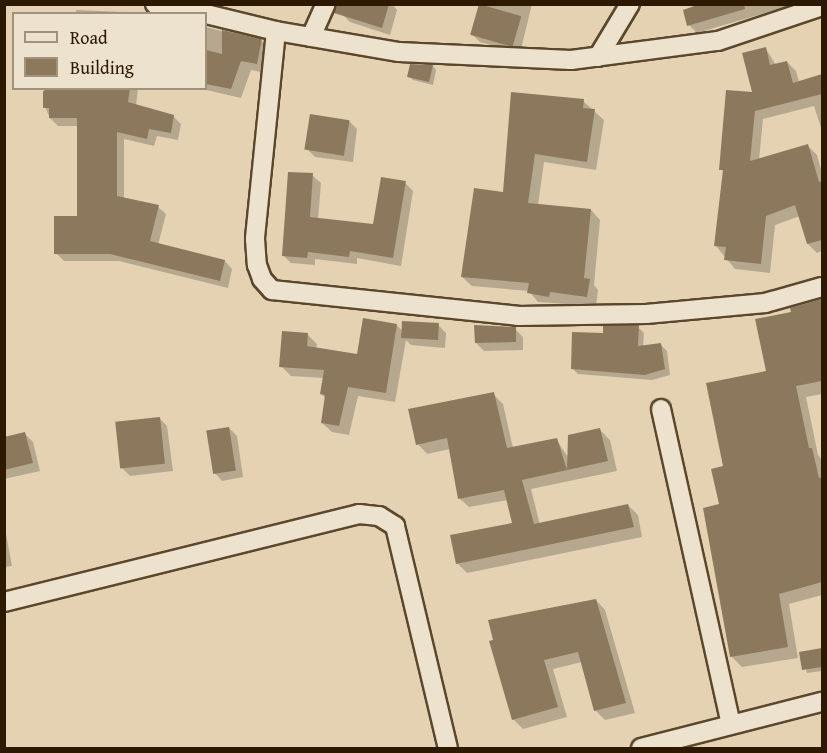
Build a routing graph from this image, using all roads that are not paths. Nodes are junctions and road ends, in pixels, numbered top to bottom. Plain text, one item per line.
1 (155, 4) edge
2 (326, 4) edge
3 (630, 4) edge
4 (822, 6) edge
5 (194, 12) edge
6 (207, 15) edge
7 (276, 31) junction
8 (311, 37) junction
9 (598, 57) junction
10 (822, 287) edge
11 (661, 409) dead end
12 (4, 602) edge
13 (822, 702) edge
14 (731, 724) junction
15 (448, 748) edge
16 (641, 748) edge

1 - 5 street
2 - 8 street
3 - 9 street
4 - 9 street
6 - 7 street
7 - 8 street
7 - 10 street
8 - 9 street
11 - 14 street
12 - 15 street
13 - 14 street
14 - 16 street

